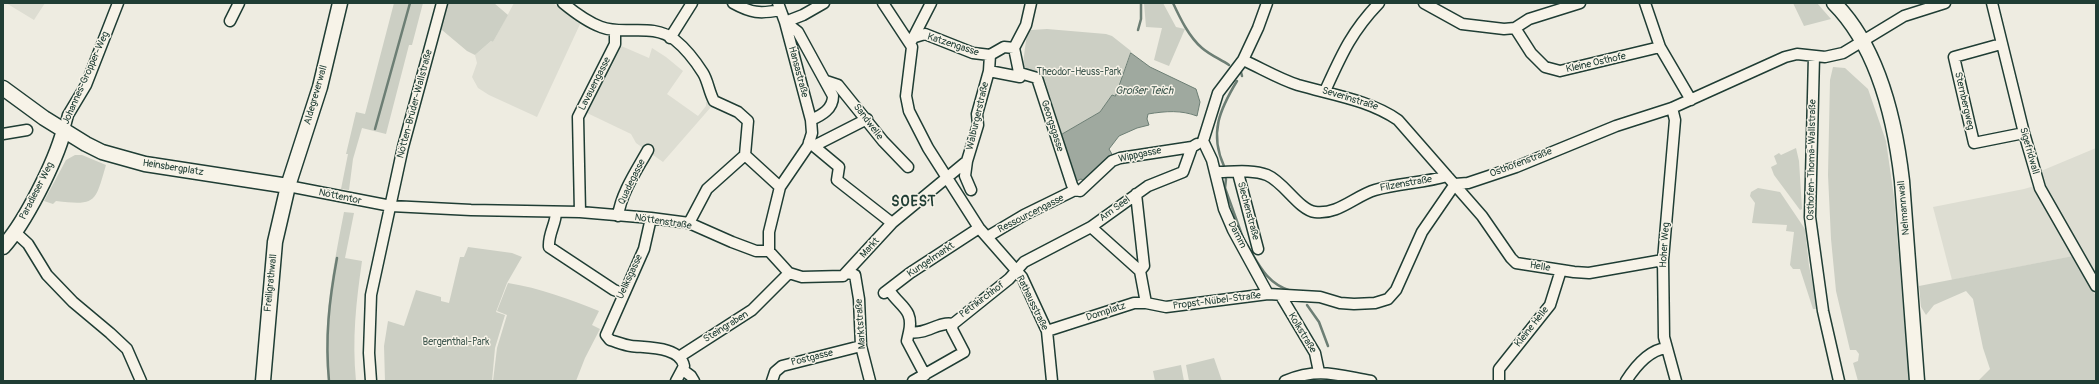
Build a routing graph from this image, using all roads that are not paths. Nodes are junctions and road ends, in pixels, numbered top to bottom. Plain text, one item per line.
1 (118, 3) edge
2 (239, 3) edge
3 (340, 3) edge
4 (442, 3) edge
5 (563, 3) edge
6 (692, 3) edge
7 (733, 3) edge
8 (824, 3) edge
9 (883, 3) edge
10 (931, 3) edge
11 (1031, 3) edge
12 (1267, 3) edge
13 (1379, 3) edge
14 (1424, 3) edge
15 (1580, 3) edge
16 (1645, 3) edge
17 (1945, 3) edge
18 (1992, 3) edge
19 (1840, 5) edge
20 (779, 7) edge
21 (230, 21) dead end
22 (785, 22) junction
23 (1515, 28) junction
24 (615, 30) junction
25 (670, 38) junction
26 (912, 39) junction
27 (1863, 41) junction
28 (2001, 44) junction
29 (1660, 47) junction
30 (1014, 48) junction
31 (990, 55) junction
32 (1814, 56) junction
33 (1243, 60) junction
34 (988, 71) junction
35 (1020, 74) junction
36 (826, 81) junction
37 (3, 88) edge
38 (1325, 91) junction
39 (1691, 100) junction
40 (1672, 108) junction
41 (867, 119) junction
42 (812, 120) junction
43 (27, 130) dead end
44 (64, 130) junction
45 (2024, 133) junction
46 (3, 134) edge
47 (1203, 142) junction
48 (809, 147) junction
49 (1192, 147) junction
50 (648, 150) dead end
51 (745, 155) junction
52 (966, 161) junction
53 (908, 166) dead end
54 (1215, 172) junction
55 (1238, 172) junction
56 (1447, 176) junction
57 (947, 178) junction
58 (1455, 184) junction
59 (288, 186) junction
60 (780, 187) junction
61 (971, 190) dead end
62 (1075, 190) junction
63 (1136, 194) junction
64 (391, 206) junction
65 (556, 212) junction
66 (580, 212) junction
67 (618, 216) junction
68 (651, 218) junction
69 (689, 223) junction
70 (892, 223) junction
71 (1091, 227) junction
72 (979, 228) junction
73 (16, 233) junction
74 (987, 237) junction
75 (3, 248) edge
76 (1258, 250) dead end
77 (769, 251) junction
78 (1663, 260) junction
79 (1561, 270) junction
80 (1016, 271) junction
81 (1140, 271) junction
82 (789, 273) junction
83 (848, 273) junction
84 (2096, 286) edge
85 (622, 293) junction
86 (1268, 294) junction
87 (1281, 296) junction
88 (1146, 303) junction
89 (1166, 307) joint
90 (952, 324) junction
91 (1047, 331) junction
92 (909, 332) junction
93 (861, 346) junction
94 (1666, 348) junction
95 (679, 357) junction
96 (683, 370) junction
97 (1319, 372) junction
98 (925, 375) junction
99 (141, 381) edge
100 (263, 381) edge
101 (371, 381) edge
102 (676, 381) edge
103 (694, 381) edge
104 (772, 381) edge
105 (870, 381) edge
106 (914, 381) edge
107 (1052, 381) edge
108 (1285, 381) edge
109 (1371, 381) edge
110 (1499, 381) edge
111 (1626, 381) edge
112 (1676, 381) edge
113 (1839, 381) edge
114 (1917, 381) edge

1 - 44 street, Johannes-Gropper-Weg
2 - 21 street
3 - 59 street, Aldegreverwall
4 - 64 street, Nötten-Brüder-Wallstraße
5 - 24 street
6 - 25 street
7 - 20 street
8 - 22 street
9 - 26 street
10 - 26 street
11 - 30 street
12 - 33 street
13 - 38 street
14 - 23 street
15 - 23 street
16 - 29 street
17 - 27 street, Osthofenstraße
18 - 28 street, Sigefridwall
19 - 27 street, Nelmannwall
20 - 22 street, Hansastraße
22 - 36 street
22 - 42 street, Hansastraße
23 - 29 street, Kleine Osthofe
24 - 25 street
24 - 66 street, Lavauengasse
25 - 51 street
26 - 31 street, Katzengasse
26 - 57 street
27 - 32 street, Osthofenstraße
27 - 114 street, Nelmannwall
28 - 45 street, Sigefridwall
28 - 45 street, Sternbergweg
29 - 39 street
30 - 31 street
30 - 35 street
31 - 34 street, Walburgerstraße
32 - 39 street, Osthofenstraße
32 - 113 street, Osthofen-Thomä-Wallstraße
33 - 38 street, Severinstraße
33 - 47 street
34 - 35 street, Walburgerstraße
34 - 52 street, Walburgerstraße
35 - 62 street, Georgsgasse
36 - 41 street, Sandwelle
36 - 42 street
37 - 44 street, Heinsbergplatz
38 - 56 street, Severinstraße
39 - 40 street, Osthofenstraße
40 - 58 street, Osthofenstraße
40 - 78 street, Hoher Weg
41 - 48 street
41 - 53 street, Sandwelle
42 - 48 street, Hansastraße
43 - 46 street
44 - 59 street, Heinsbergplatz
44 - 73 street, Paradieser Weg
45 - 84 street, Sigefridwall
47 - 49 street
47 - 54 street, Damm
48 - 60 street
48 - 70 street
49 - 62 street, Wippgasse
49 - 63 street, Am Seel
50 - 67 street, Quadegasse
51 - 60 street
51 - 69 street
52 - 57 street, Markt
52 - 61 street
54 - 55 street, Filzenstraße
54 - 86 street, Damm
55 - 56 street, Filzenstraße
55 - 76 street, Siechenstraße
56 - 58 street, Severinstraße
57 - 70 street, Markt
57 - 72 street, Rathausstraße
58 - 79 street, Helle
58 - 87 street
59 - 64 street, Nöttentor
59 - 100 street, Freiligrathwall
60 - 77 street
62 - 74 street, Ressourcengasse
63 - 71 street, Am Seel
63 - 81 street
64 - 65 street, Nöttenstraße
64 - 101 street, Nötten-Brüder-Wallstraße
65 - 66 street, Nöttenstraße
65 - 85 street
66 - 67 street, Nöttenstraße
67 - 68 street, Nöttenstraße
68 - 69 street, Nöttenstraße
68 - 85 street, Ueliksgasse
69 - 77 street, Nöttenstraße
70 - 83 street, Markt
71 - 80 street, Am Seel
71 - 81 street
72 - 74 street, Rathausstraße
72 - 92 street, Kungelmarkt
73 - 75 street, Paradieser Weg
73 - 99 street
74 - 80 street, Rathausstraße
77 - 82 street
78 - 79 street, Helle
78 - 94 street, Hoher Weg
79 - 110 street, Kleine Helle
80 - 90 street, Petrikirchhof
80 - 91 street, Rathausstraße
81 - 88 street
82 - 83 street
82 - 95 street, Steingraben
83 - 93 street, Marktstraße
85 - 95 street, Ueliksgasse
86 - 87 street
86 - 89 street, Propst-Nübel-Straße
87 - 97 street, Kolkstraße
88 - 89 street, Domplatz
88 - 91 street, Domplatz
90 - 92 street
90 - 98 street, Petrikirchhof
91 - 107 street, Rathausstraße
92 - 98 street
93 - 104 street, Postgasse
93 - 105 street, Marktstraße
94 - 111 street
94 - 112 street, Hoher Weg
95 - 96 street
96 - 102 street
96 - 103 street
97 - 108 street
97 - 109 street
98 - 106 street

